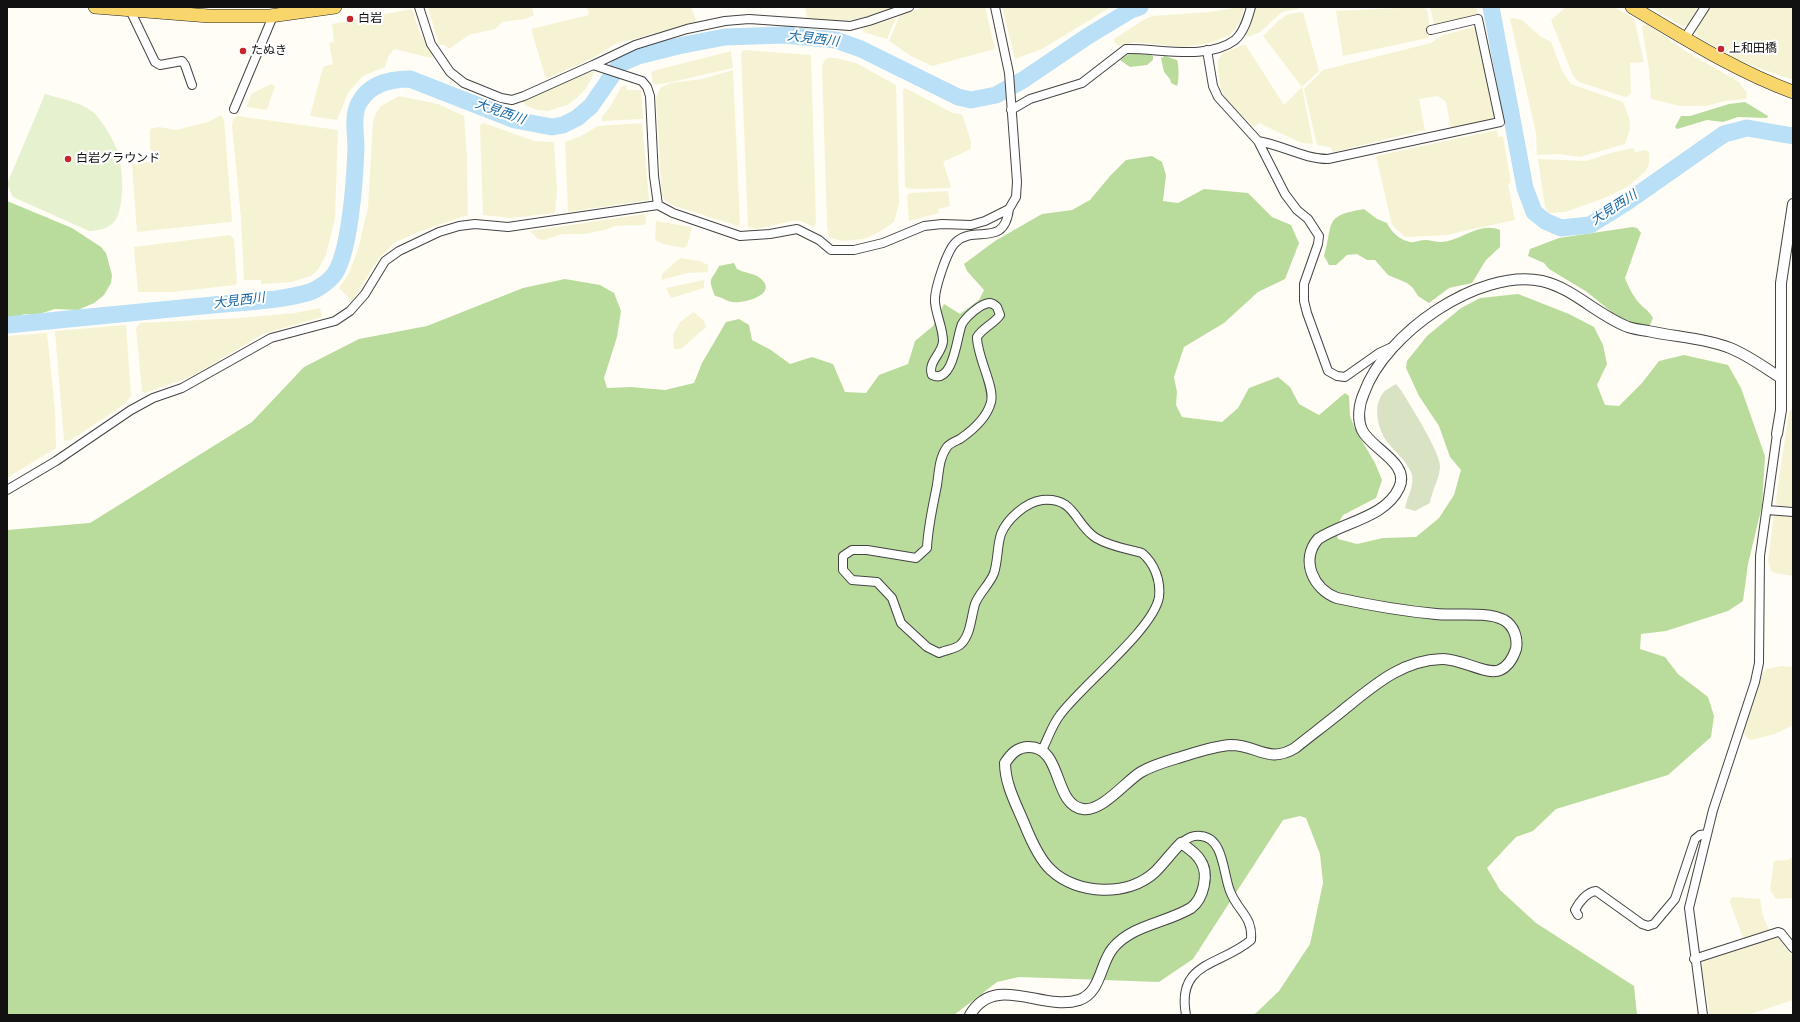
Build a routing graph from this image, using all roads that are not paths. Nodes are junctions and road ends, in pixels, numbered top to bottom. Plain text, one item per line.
1 (95, 7) edge
2 (336, 7) edge
3 (419, 7) edge
4 (909, 7) edge
5 (995, 7) edge
6 (1251, 7) edge
7 (1632, 7) edge
8 (1705, 7) edge
9 (130, 10) junction
10 (273, 16) junction
11 (1431, 30) dead end
12 (1685, 38) junction
13 (1207, 50) junction
14 (596, 66) junction
15 (192, 85) dead end
16 (1793, 92) edge
17 (1011, 106) junction
18 (234, 109) dead end
19 (1258, 141) junction
20 (1793, 204) edge
21 (658, 205) junction
22 (1009, 209) junction
23 (1390, 348) junction
24 (1781, 378) junction
25 (1777, 434) joint
26 (7, 490) edge
27 (1767, 510) junction
28 (1793, 512) edge
29 (1042, 750) junction
30 (1707, 834) junction
31 (1182, 843) junction
32 (1578, 915) dead end
33 (1793, 948) edge
34 (1694, 959) junction
35 (970, 1015) edge
36 (1186, 1015) edge
37 (1703, 1015) edge

1 - 9 main road
2 - 10 main road
3 - 14 street
4 - 14 street
5 - 17 street
6 - 13 street
7 - 12 main road
8 - 12 street
9 - 10 main road
9 - 15 street
10 - 18 street
11 - 19 street
12 - 16 main road
13 - 17 street
13 - 19 street
14 - 21 street
17 - 22 street
19 - 23 street
20 - 24 street
21 - 22 street
21 - 26 street
22 - 29 street
23 - 24 street
23 - 29 street
24 - 25 street
25 - 27 street
27 - 28 street
27 - 30 street
29 - 31 street
30 - 32 street
30 - 34 street
31 - 35 street
31 - 36 street
33 - 34 street
34 - 37 street

